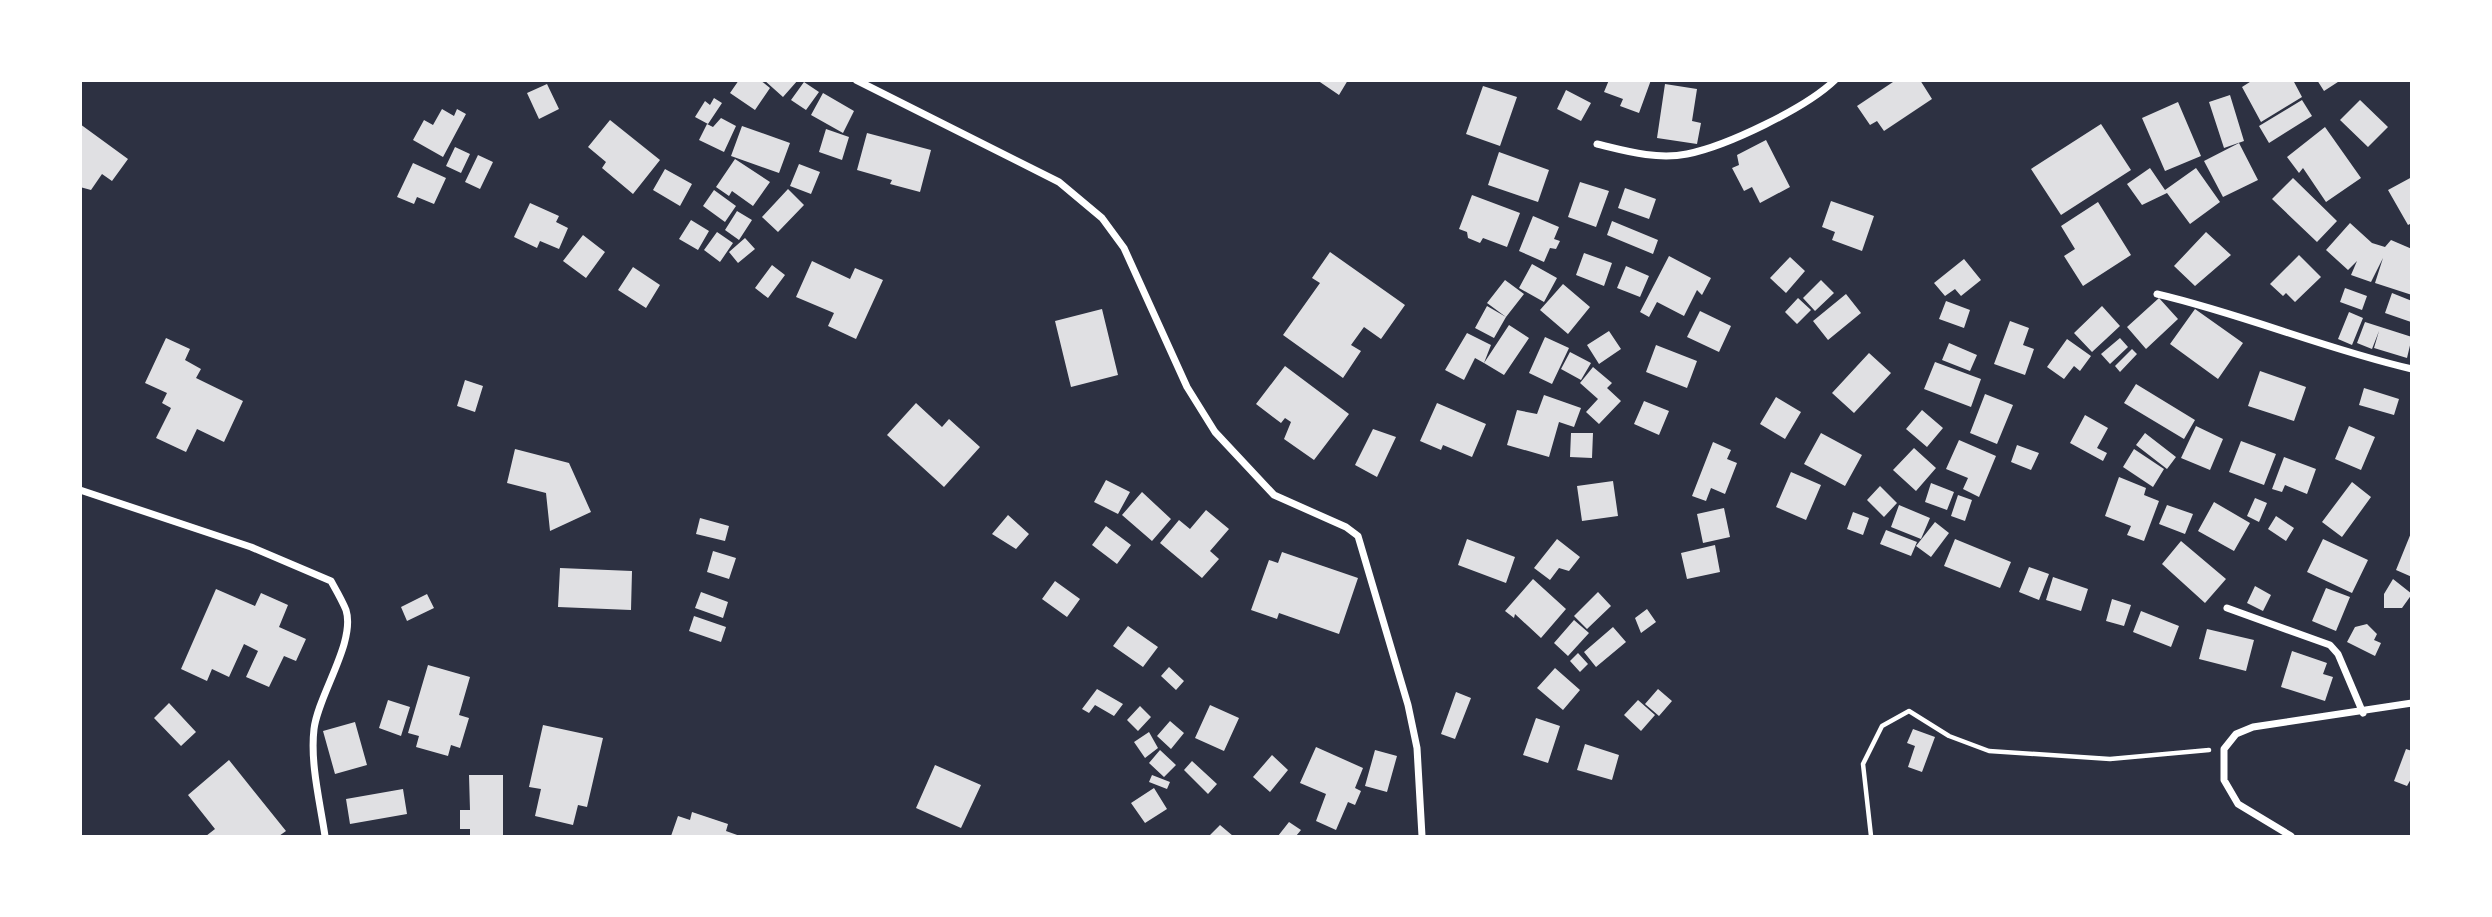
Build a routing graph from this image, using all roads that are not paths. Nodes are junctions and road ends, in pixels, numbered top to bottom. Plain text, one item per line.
1 (856, 80) edge
2 (1835, 80) edge
3 (1597, 144) dead end
4 (2157, 294) dead end
5 (2412, 369) edge
6 (80, 490) edge
7 (2227, 608) dead end
8 (2412, 704) edge
9 (2363, 713) junction
10 (325, 836) edge
11 (1422, 836) edge
12 (2291, 836) edge

1 - 11 street
2 - 3 street
4 - 5 street
6 - 10 street
7 - 9 street
8 - 9 street
9 - 12 street

